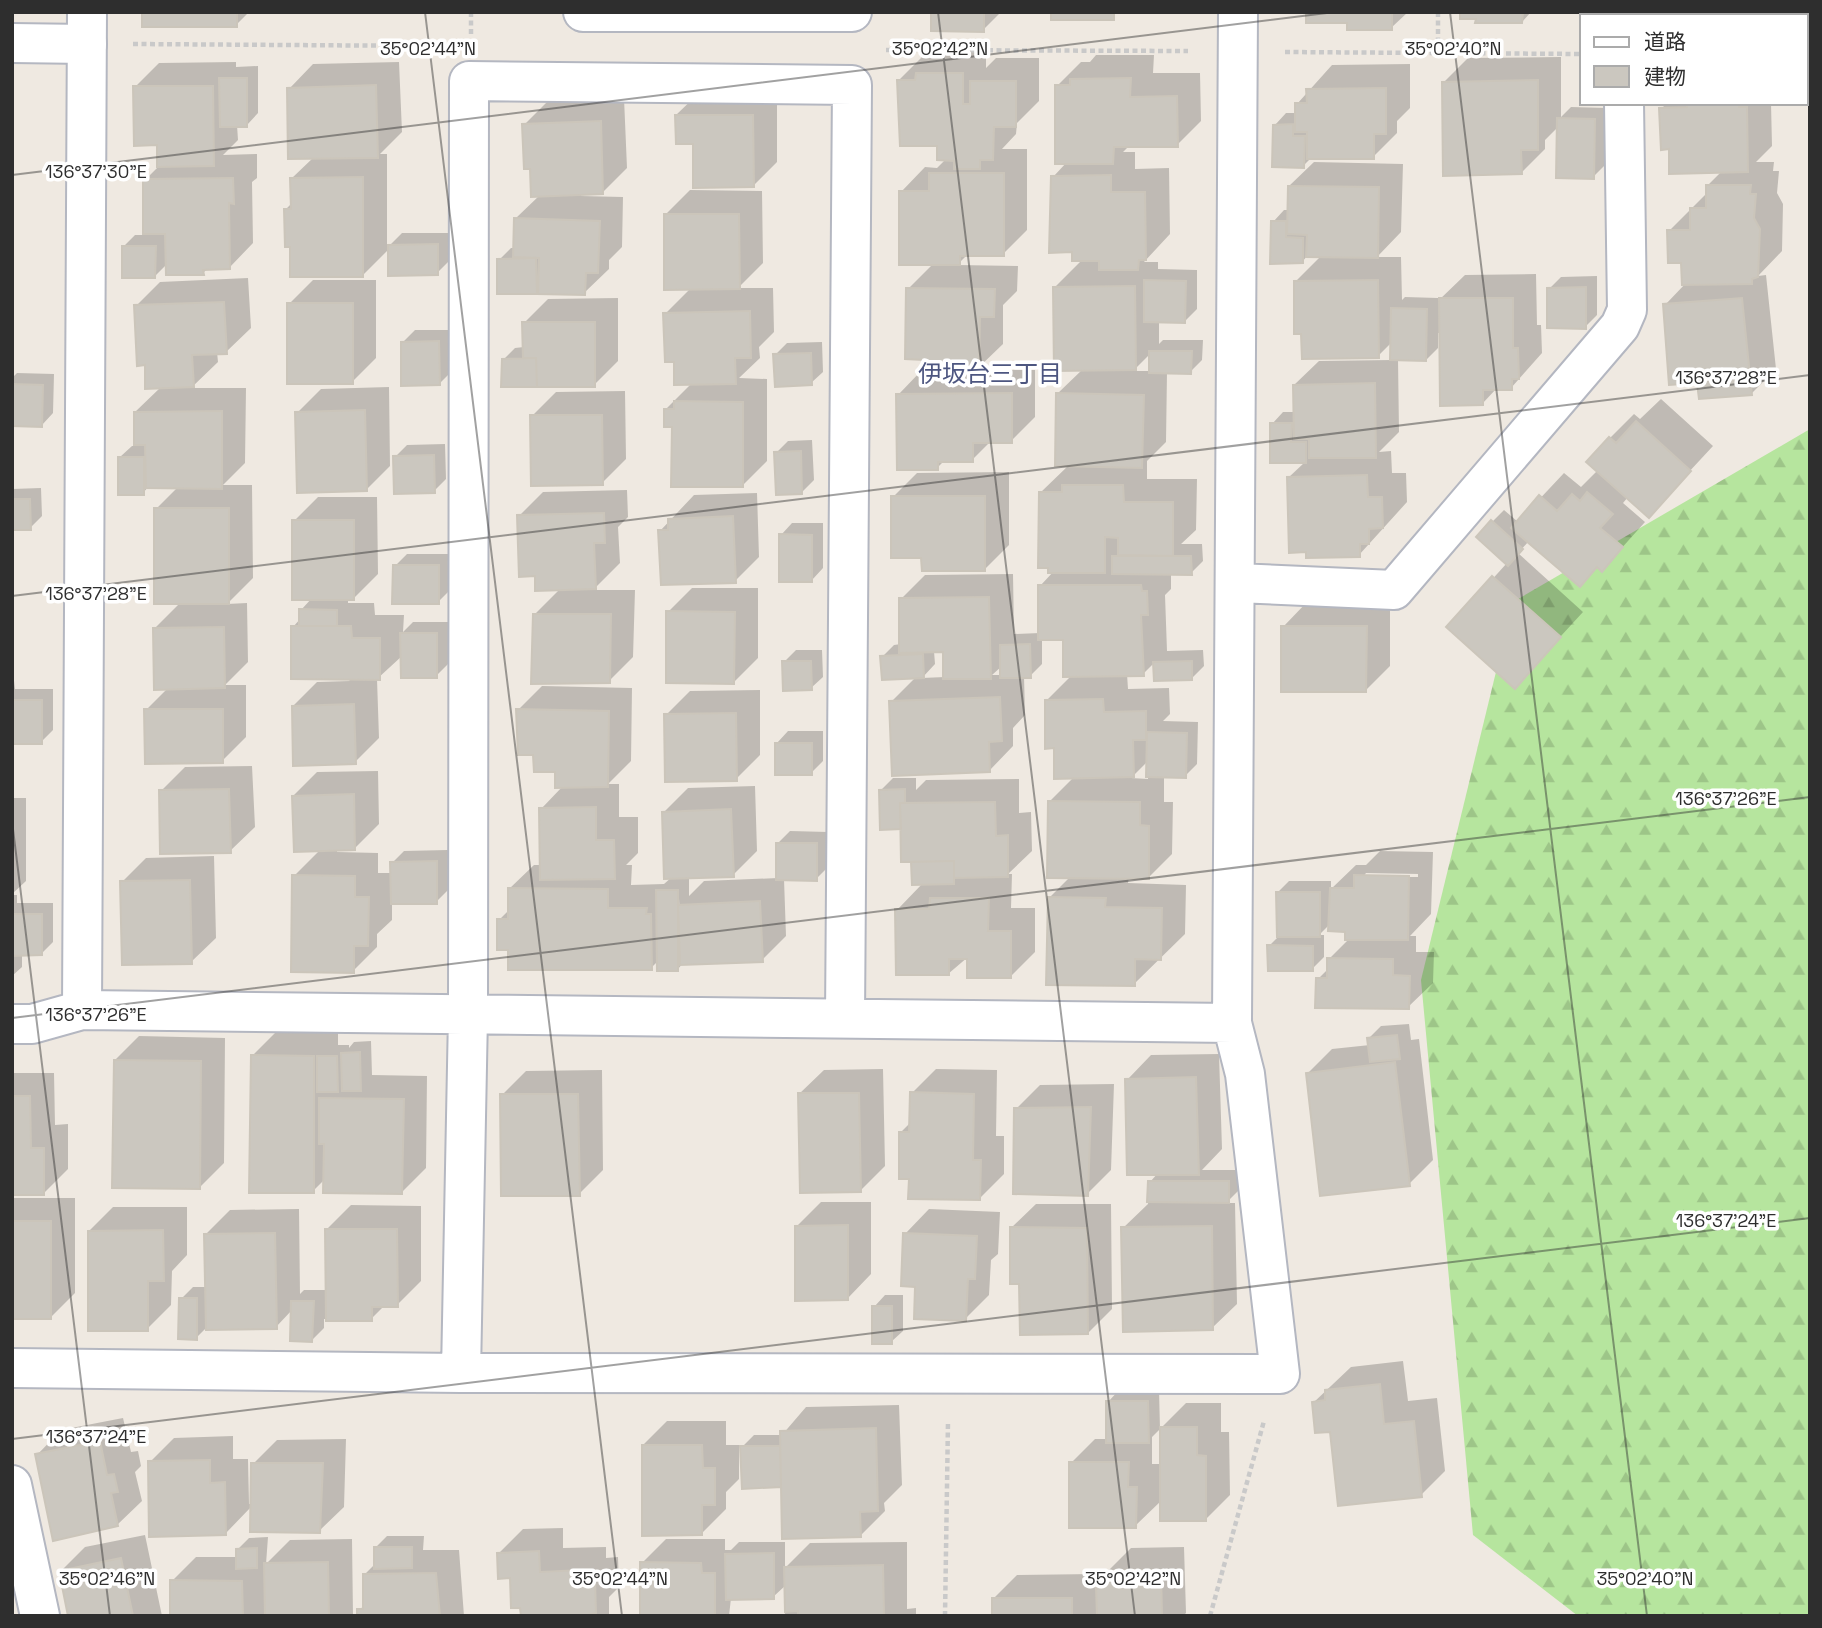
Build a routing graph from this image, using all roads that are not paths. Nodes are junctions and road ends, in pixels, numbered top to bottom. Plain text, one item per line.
1 (583, 12) edge
2 (852, 12) edge
3 (1238, 12) edge
4 (87, 28) edge
5 (12, 43) edge
6 (1625, 105) edge
7 (1237, 583) junction
8 (82, 1010) junction
9 (468, 1015) junction
10 (845, 1018) junction
11 (1232, 1023) junction
12 (12, 1024) edge
13 (12, 1368) edge
14 (461, 1373) junction
15 (12, 1485) edge
16 (40, 1616) edge

1 - 2 street
3 - 7 street
4 - 5 street
4 - 8 street
6 - 7 street
7 - 11 street
8 - 9 street
8 - 12 street
9 - 10 street
9 - 10 street
9 - 14 street
10 - 11 street
11 - 14 street
13 - 14 street
15 - 16 street

